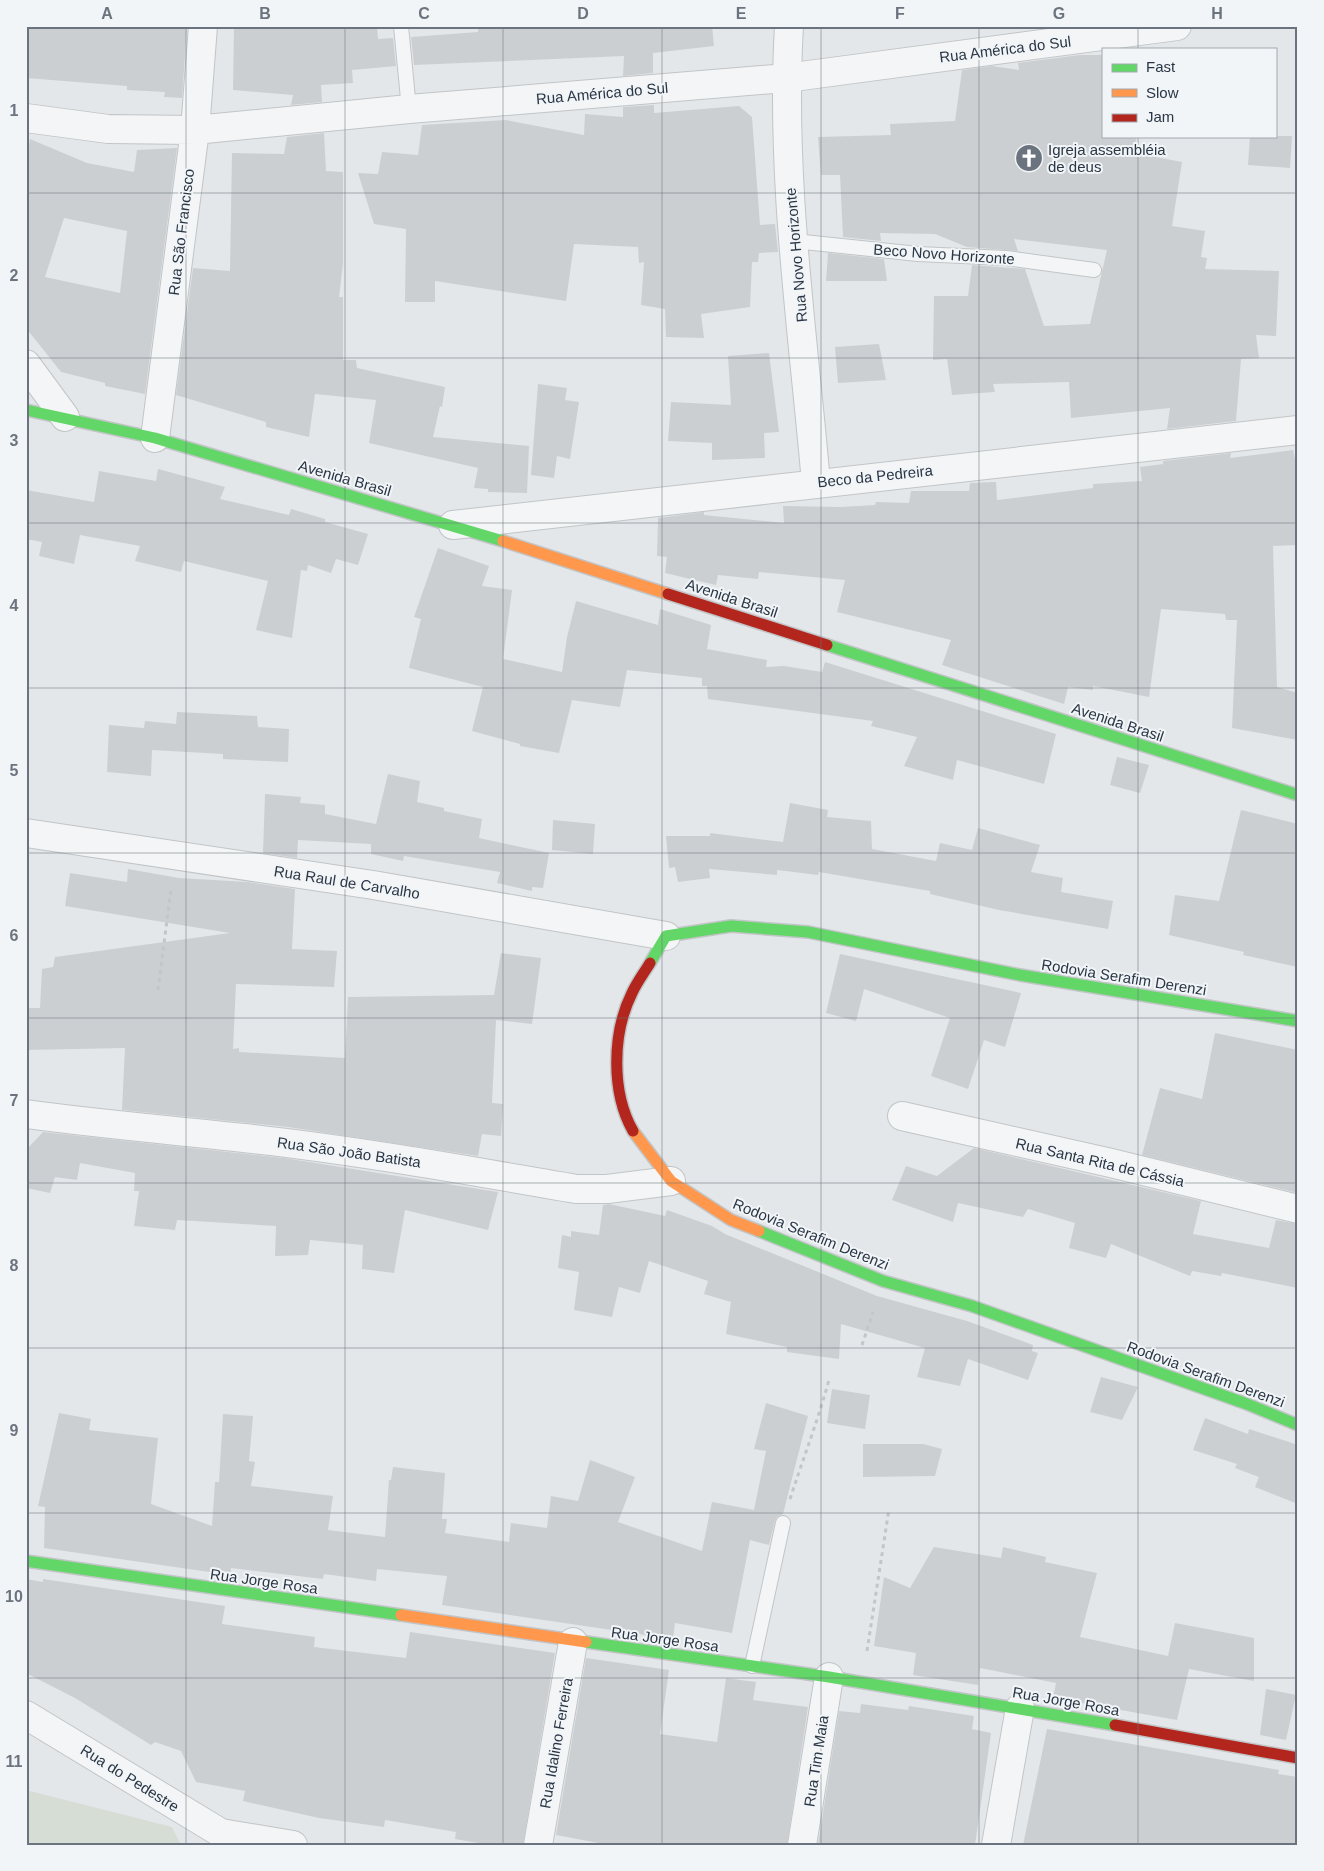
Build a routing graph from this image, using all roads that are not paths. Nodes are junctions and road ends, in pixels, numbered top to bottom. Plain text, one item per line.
1 (203, 26) edge
2 (400, 26) edge
3 (789, 26) edge
4 (1177, 26) edge
5 (1048, 35) edge
6 (786, 78) junction
7 (409, 109) junction
8 (26, 118) edge
9 (195, 130) junction
10 (794, 241) junction
11 (1094, 270) dead end
12 (26, 364) edge
13 (26, 410) edge
14 (76, 420) junction
15 (1298, 430) edge
16 (155, 438) junction
17 (816, 483) junction
18 (453, 525) junction
19 (1298, 795) edge
20 (26, 833) edge
21 (666, 936) junction
22 (1298, 1021) edge
23 (26, 1114) edge
24 (902, 1116) dead end
25 (671, 1181) junction
26 (1298, 1210) edge
27 (1298, 1425) edge
28 (783, 1523) road end
29 (26, 1561) edge
30 (573, 1642) junction
31 (752, 1666) junction
32 (830, 1677) junction
33 (1020, 1708) junction
34 (26, 1715) edge
35 (1298, 1758) edge
36 (226, 1839) edge
37 (293, 1845) edge
38 (538, 1845) edge
39 (802, 1845) edge
40 (996, 1845) edge

1 - 9 street, Rua São Francisco
2 - 7 lane
3 - 6 street, Rua Novo Horizonte
4 - 5 street, Rua América do Sul
5 - 6 street, Rua América do Sul
6 - 7 street, Rua América do Sul
6 - 10 street, Rua Novo Horizonte
7 - 9 street, Rua América do Sul
8 - 9 street, Rua América do Sul
9 - 16 street, Rua São Francisco
10 - 11 lane, Beco Novo Horizonte
10 - 17 street, Rua Novo Horizonte
12 - 14 street
13 - 14 street
14 - 16 street, Avenida Brasil
15 - 17 street, Beco da Pedreira
16 - 18 street, Avenida Brasil
17 - 18 street, Beco da Pedreira
18 - 19 street, Avenida Brasil
20 - 21 street, Rua Raul de Carvalho
21 - 22 street, Rodovia Serafim Derenzi
21 - 25 street, Rodovia Serafim Derenzi
23 - 25 street, Rua São João Batista
24 - 26 street, Rua Santa Rita de Cássia
25 - 27 street, Rodovia Serafim Derenzi
28 - 31 lane
29 - 30 street, Rua Jorge Rosa
30 - 31 street, Rua Jorge Rosa
30 - 38 street, Rua Idalino Ferreira
31 - 32 street, Rua Jorge Rosa
32 - 33 street, Rua Jorge Rosa
32 - 39 street, Rua Tim Maia
33 - 35 street, Rua Jorge Rosa
33 - 40 street
34 - 36 street, Rua do Pedestre
36 - 37 street

